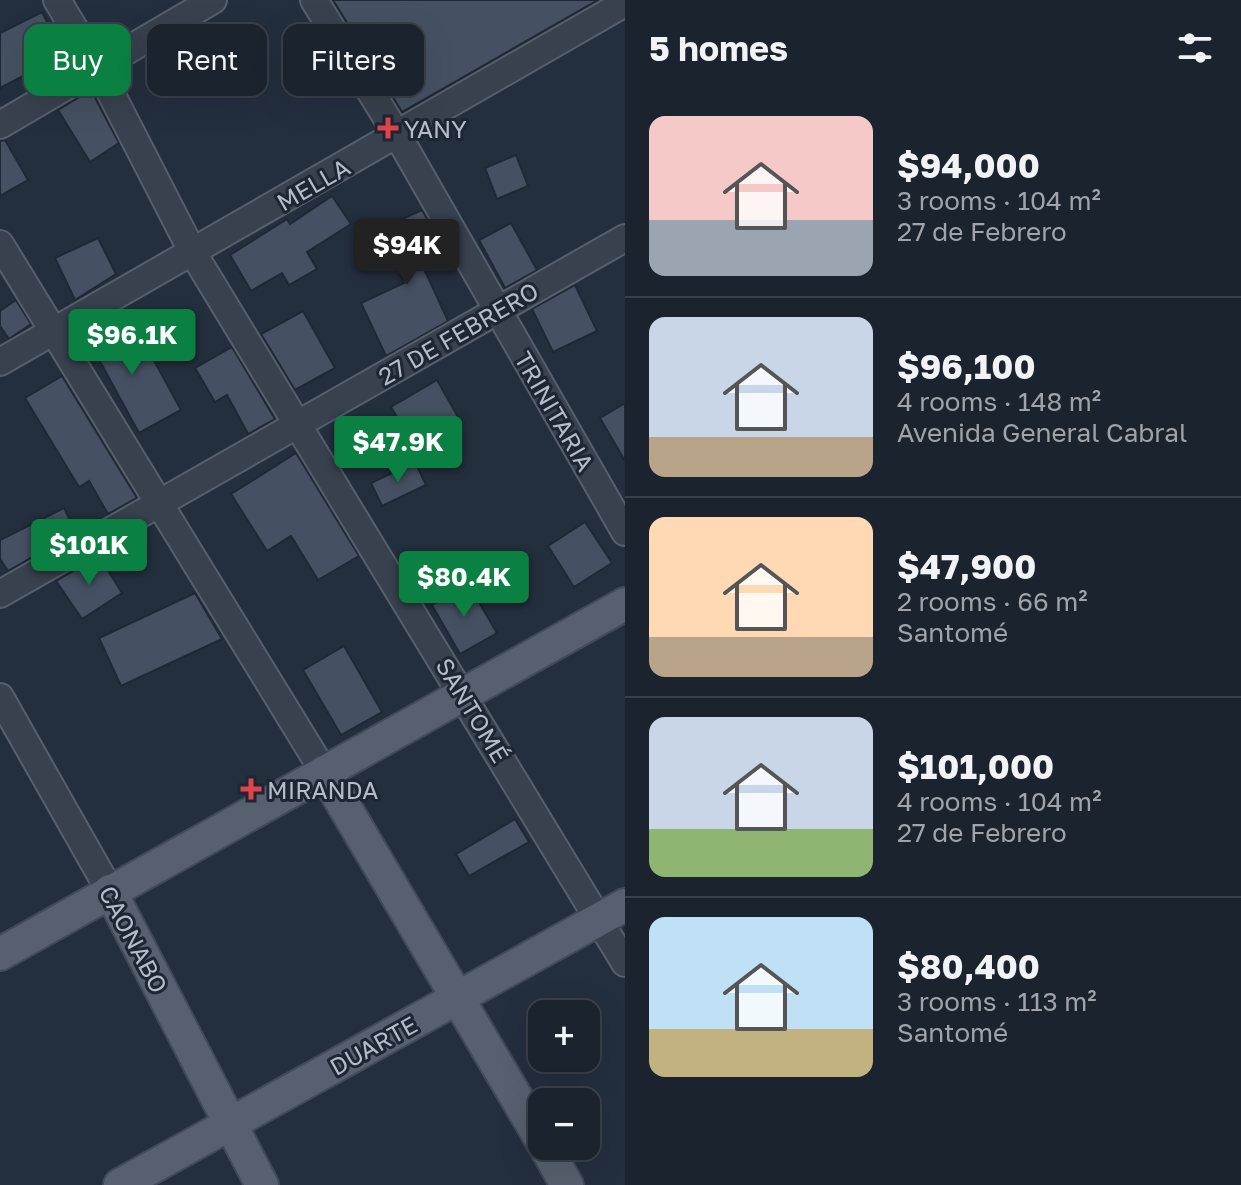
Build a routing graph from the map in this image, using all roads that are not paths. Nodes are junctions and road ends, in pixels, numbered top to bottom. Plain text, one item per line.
1 (57, 0) edge
2 (213, 0) edge
3 (314, 0) edge
4 (625, 3) edge
5 (71, 24) edge
6 (131, 48) edge
7 (50, 96) edge
8 (112, 96) edge
9 (0, 125) edge
10 (398, 136) junction
11 (625, 238) edge
12 (0, 244) edge
13 (193, 253) junction
14 (496, 311) junction
15 (54, 331) junction
16 (0, 362) edge
17 (297, 425) junction
18 (158, 504) junction
19 (625, 532) edge
20 (0, 594) edge
21 (625, 604) edge
22 (464, 694) junction
23 (0, 697) edge
24 (324, 772) junction
25 (110, 891) junction
26 (612, 912) edge
27 (0, 954) edge
28 (625, 963) edge
29 (460, 997) junction
30 (528, 1117) edge
31 (231, 1125) junction
32 (552, 1160) edge
33 (120, 1185) edge
34 (262, 1185) edge
35 (567, 1185) edge

1 - 5 street, SANTOMÉ
2 - 6 street
3 - 10 street, TRINITARIA
4 - 10 street, MELLA
7 - 9 street
8 - 13 street, SANTOMÉ
10 - 13 street, MELLA
10 - 14 street, TRINITARIA
11 - 14 street, 27 DE FEBRERO
12 - 15 street
13 - 15 street, MELLA
13 - 17 street, SANTOMÉ
14 - 17 street, 27 DE FEBRERO
14 - 19 street, TRINITARIA
15 - 16 street, MELLA
15 - 18 street
17 - 18 street, 27 DE FEBRERO
17 - 22 street, SANTOMÉ
18 - 20 street, 27 DE FEBRERO
18 - 24 street
21 - 22 main road
22 - 24 main road
22 - 26 street, SANTOMÉ
23 - 25 street, CAONABO
24 - 25 main road
24 - 29 main road
25 - 27 main road
25 - 31 main road, CAONABO
26 - 28 street, SANTOMÉ
26 - 29 main road, DUARTE
29 - 30 main road
29 - 31 main road, DUARTE
31 - 33 main road, DUARTE
31 - 34 main road, CAONABO
32 - 35 main road

